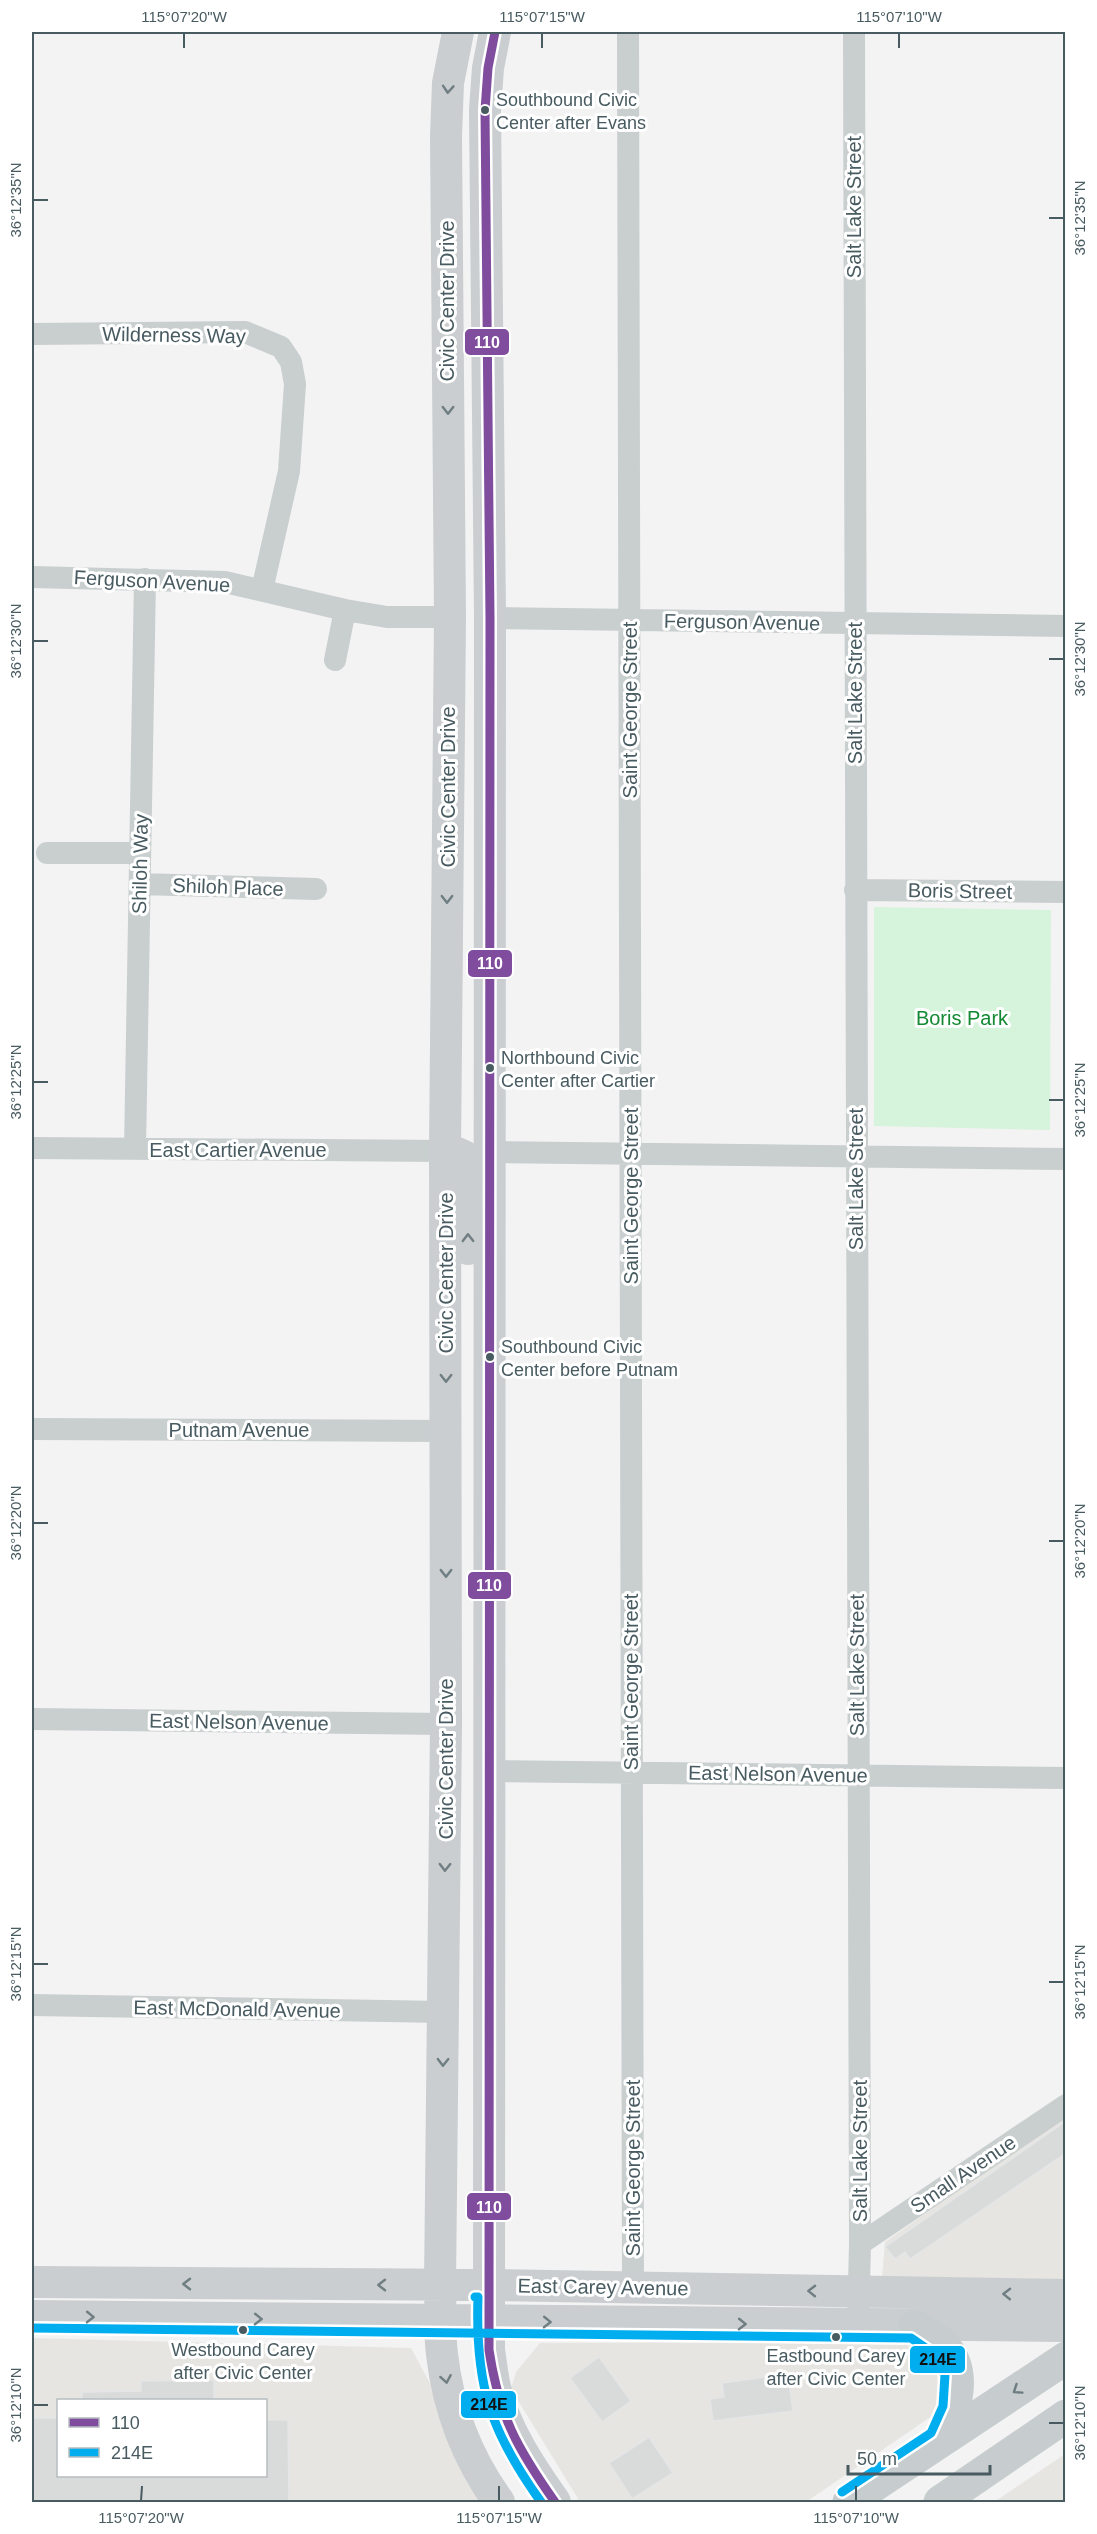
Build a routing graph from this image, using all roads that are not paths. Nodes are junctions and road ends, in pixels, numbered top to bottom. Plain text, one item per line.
1 (458, 32) edge
2 (495, 32) edge
3 (628, 32) edge
4 (854, 32) edge
5 (32, 334) edge
6 (449, 488) junction
7 (32, 577) edge
8 (145, 579) junction
9 (262, 590) junction
10 (345, 610) junction
11 (450, 617) junction
12 (490, 618) junction
13 (630, 620) junction
14 (854, 623) junction
15 (1065, 626) edge
16 (335, 660) dead end
17 (490, 758) junction
18 (47, 853) dead end
19 (140, 853) junction
20 (140, 884) junction
21 (316, 889) dead end
22 (855, 890) junction
23 (1065, 892) edge
24 (447, 938) junction
25 (32, 1148) edge
26 (135, 1149) junction
27 (445, 1151) junction
28 (490, 1152) junction
29 (631, 1152) junction
30 (856, 1156) junction
31 (1065, 1159) edge
32 (489, 1373) junction
33 (32, 1429) edge
34 (447, 1431) junction
35 (32, 1719) edge
36 (446, 1724) junction
37 (490, 1771) junction
38 (632, 1772) junction
39 (857, 1775) junction
40 (1065, 1778) edge
41 (490, 1850) junction
42 (32, 2006) edge
43 (443, 2012) junction
44 (1065, 2105) edge
45 (860, 2244) junction
46 (32, 2282) edge
47 (440, 2285) junction
48 (490, 2285) junction
49 (633, 2288) junction
50 (858, 2291) junction
51 (1065, 2295) edge
52 (32, 2316) edge
53 (441, 2321) junction
54 (489, 2322) junction
55 (858, 2326) junction
56 (915, 2326) junction
57 (1065, 2326) edge
58 (1065, 2358) edge
59 (1065, 2416) edge
60 (941, 2441) junction
61 (499, 2502) edge
62 (555, 2502) edge
63 (849, 2502) edge
64 (939, 2502) edge

1 -> 6 main road, Civic Center Drive
2 - 12 main road, Civic Center Drive
3 - 13 street, Saint George Street
4 - 14 street, Salt Lake Street
5 - 9 street, Wilderness Way
6 - 11 main road, Civic Center Drive
6 - 12 main road
7 - 8 street, Ferguson Avenue
8 - 9 street, Ferguson Avenue
8 - 19 street, Shiloh Way
9 - 10 street, Ferguson Avenue
10 - 11 street, Ferguson Avenue
10 - 16 street
11 - 17 main road
11 -> 24 main road, Civic Center Drive
12 - 13 street, Ferguson Avenue
12 - 17 main road, Civic Center Drive
13 - 14 street, Ferguson Avenue
13 - 29 street, Saint George Street
14 - 15 street, Ferguson Avenue
14 - 22 street, Salt Lake Street
17 - 28 main road, Civic Center Drive
18 - 19 street
19 - 20 street, Shiloh Way
20 - 21 street, Shiloh Place
20 - 26 street, Shiloh Way
22 - 23 street, Boris Street
22 - 30 street, Salt Lake Street
24 - 27 main road, Civic Center Drive
24 - 28 main road
25 - 26 street, East Cartier Avenue
26 - 27 street, East Cartier Avenue
32 -> 27 main road
27 -> 34 main road, Civic Center Drive
28 - 29 street
28 - 32 main road, Civic Center Drive
29 - 30 street
29 - 38 street, Saint George Street
30 - 31 street
30 - 39 street, Salt Lake Street
32 - 37 main road, Civic Center Drive
33 - 34 street, Putnam Avenue
34 -> 36 main road, Civic Center Drive
35 - 36 street, East Nelson Avenue
36 - 41 main road
36 -> 43 main road, Civic Center Drive
37 - 38 street, East Nelson Avenue
37 - 41 main road, Civic Center Drive
38 - 39 street, East Nelson Avenue
38 - 49 street, Saint George Street
39 - 40 street, East Nelson Avenue
39 - 45 street, Salt Lake Street
41 - 48 main road, Civic Center Drive
42 - 43 street, East McDonald Avenue
43 -> 47 main road, Civic Center Drive
44 - 45 street, Small Avenue
45 - 50 street, Salt Lake Street
47 -> 46 main road, East Carey Avenue
47 - 48 main road, East Carey Avenue
47 - 53 main road, Civic Center Drive
48 - 49 main road, East Carey Avenue
48 - 54 main road, Civic Center Drive
50 -> 49 main road, East Carey Avenue
51 -> 50 main road, East Carey Avenue
50 - 55 street, Salt Lake Street
52 -> 53 main road, East Carey Avenue
53 - 54 main road, East Carey Avenue
53 -> 61 main road, Civic Center Drive
54 -> 55 main road, East Carey Avenue
54 - 62 main road, Civic Center Drive
55 - 56 main road, East Carey Avenue
56 - 57 main road, East Carey Avenue
56 - 60 main road
58 -> 60 main road
59 - 64 main road
60 - 63 main road

